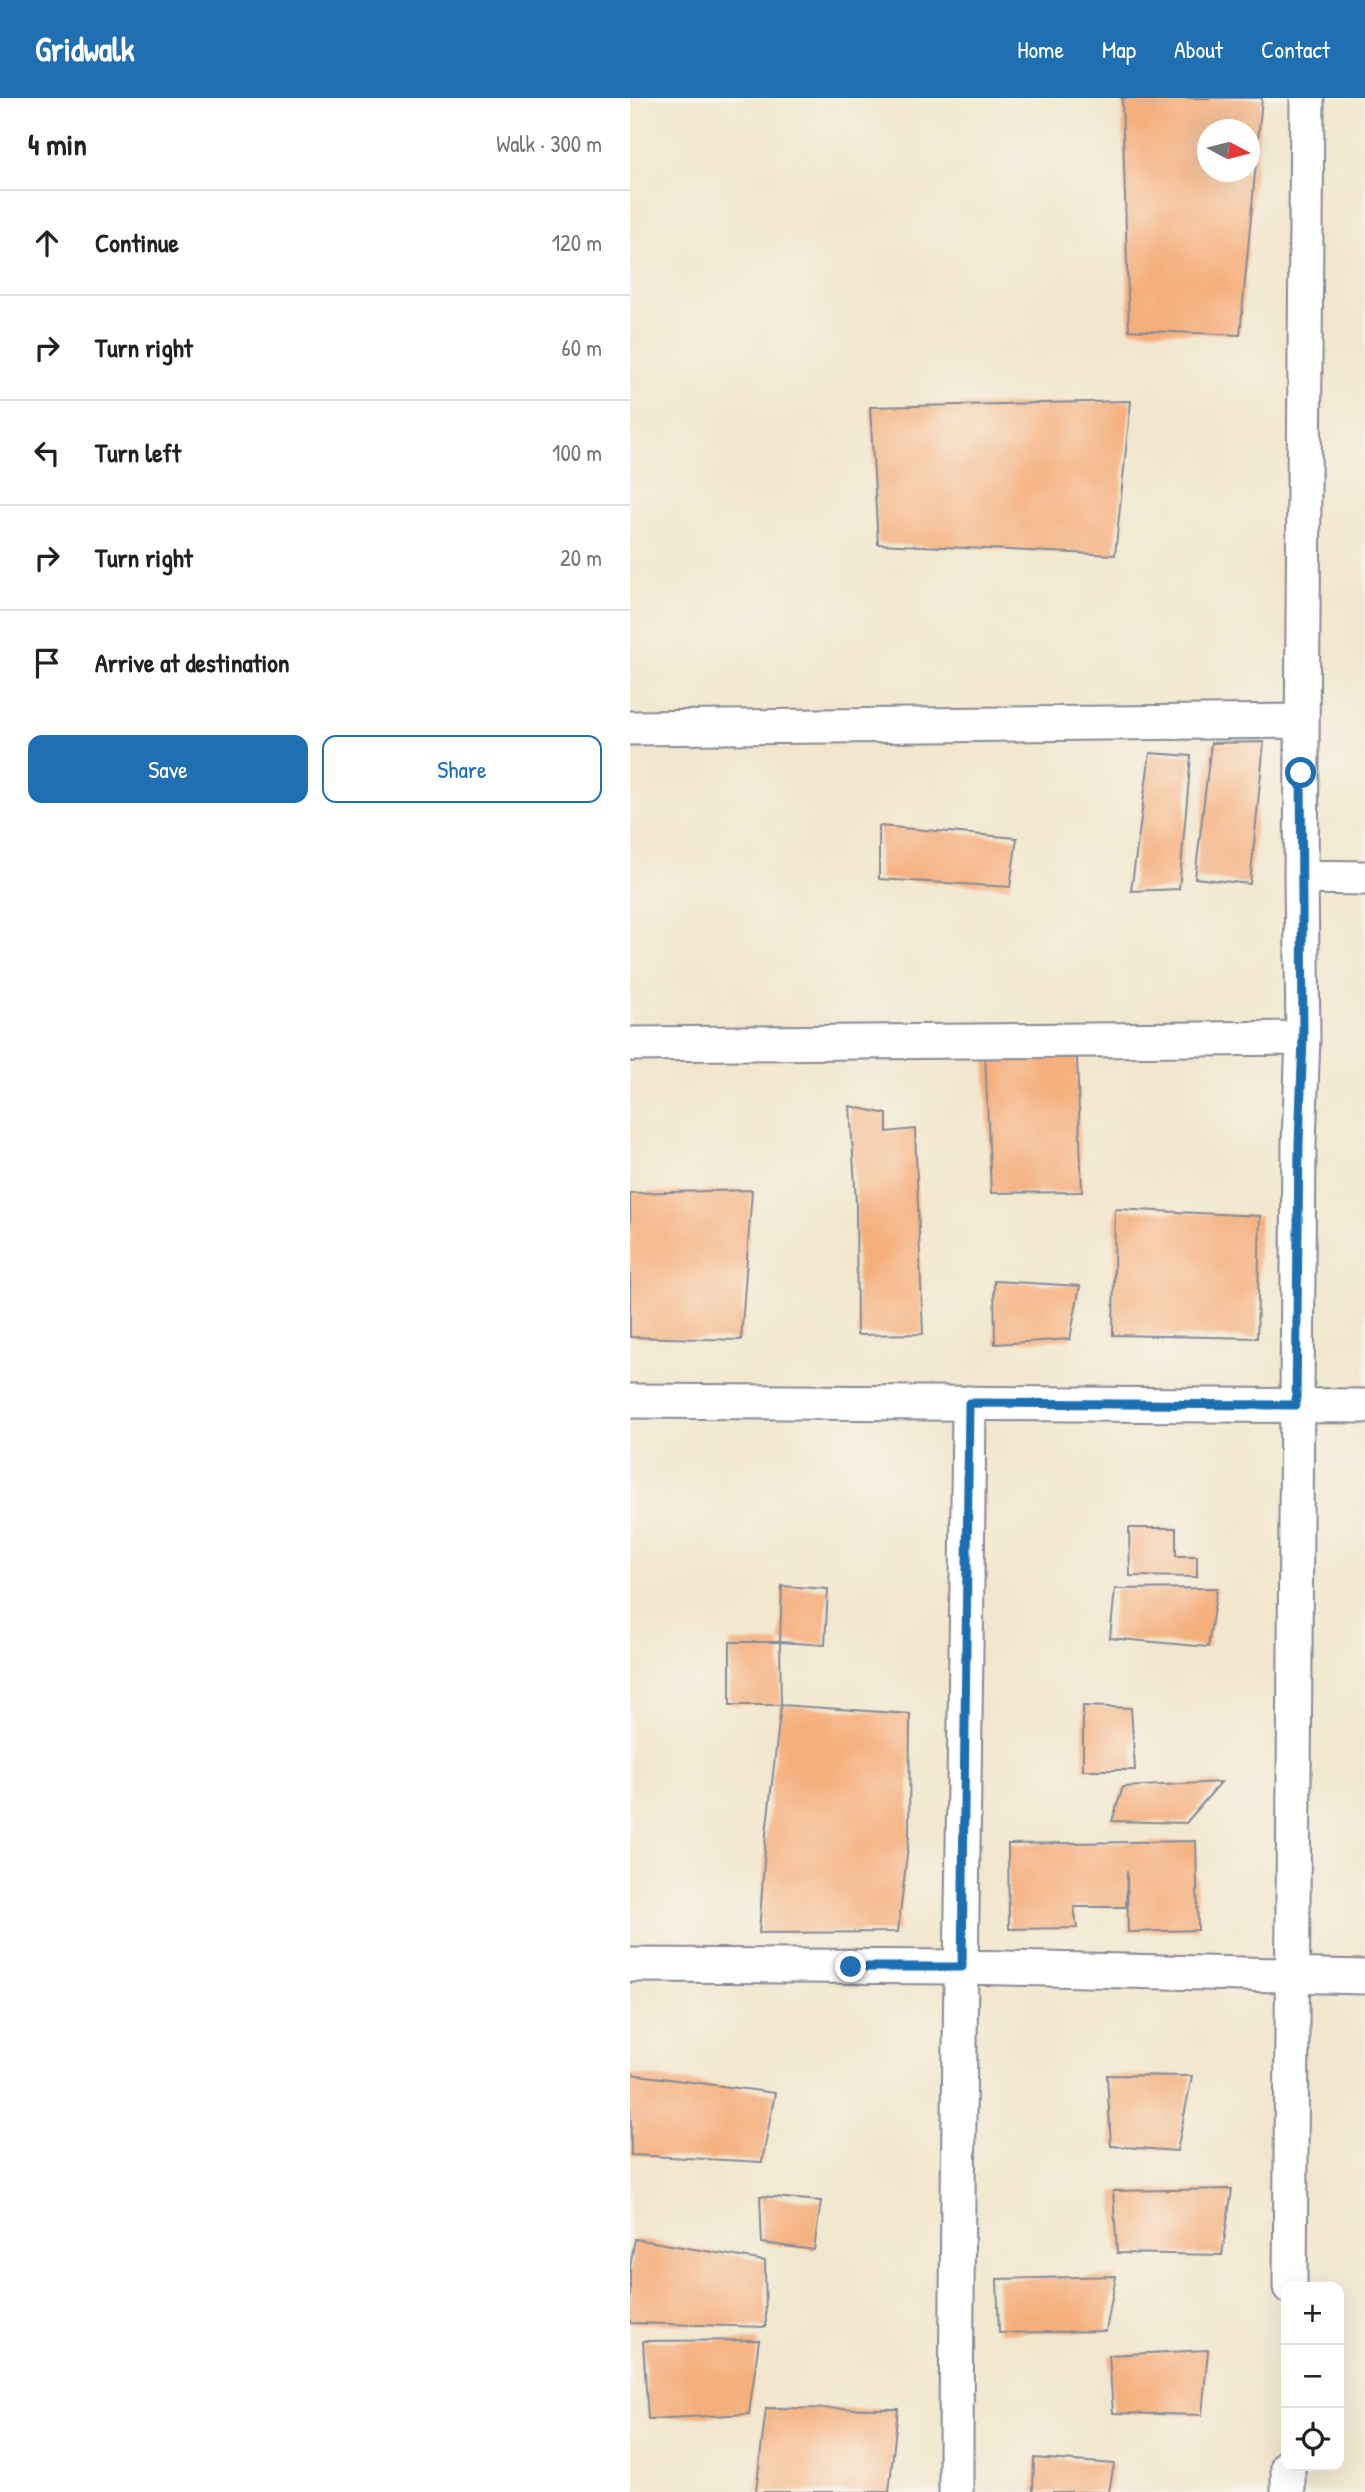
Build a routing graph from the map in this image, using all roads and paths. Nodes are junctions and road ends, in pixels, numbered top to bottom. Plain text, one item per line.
1 (1307, 98) edge
2 (1302, 722) junction
3 (630, 728) edge
4 (1301, 877) junction
5 (1365, 878) edge
6 (1303, 1038) junction
7 (630, 1044) edge
8 (630, 1401) edge
9 (969, 1403) junction
10 (1296, 1405) junction
11 (1365, 1406) edge
12 (630, 1965) edge
13 (962, 1967) junction
14 (1292, 1975) junction
15 (1365, 1977) edge
16 (1290, 2282) edge
17 (1288, 2471) edge
18 (956, 2492) edge
19 (1288, 2492) edge

1 - 2 street
2 - 3 street
2 - 4 street
4 - 5 street
4 - 6 street
6 - 7 street
6 - 10 street
8 - 9 street
9 - 10 street
9 - 13 street
10 - 11 street
10 - 14 street
12 - 13 street
13 - 14 street
13 - 18 street
14 - 15 street
14 - 16 street
17 - 19 street

